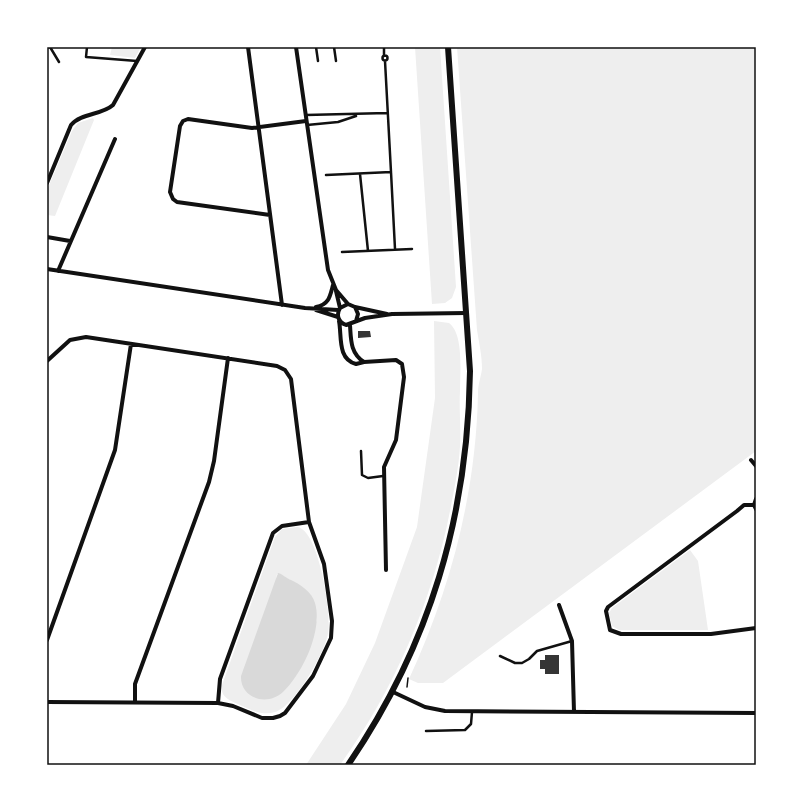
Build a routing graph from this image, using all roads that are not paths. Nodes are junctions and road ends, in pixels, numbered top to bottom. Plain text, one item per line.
1 (50, 47) edge
2 (87, 47) edge
3 (145, 47) edge
4 (248, 47) edge
5 (296, 47) edge
6 (316, 47) edge
7 (334, 47) edge
8 (384, 47) edge
9 (448, 47) edge
10 (138, 61) junction
11 (318, 61) dead end
12 (336, 61) dead end
13 (58, 62) dead end
14 (387, 113) junction
15 (305, 115) junction
16 (358, 115) junction
17 (306, 123) junction
18 (259, 127) junction
19 (115, 139) dead end
20 (390, 172) junction
21 (360, 174) junction
22 (326, 175) dead end
23 (47, 183) edge
24 (270, 215) junction
25 (47, 237) edge
26 (70, 241) junction
27 (412, 248) dead end
28 (395, 249) junction
29 (368, 251) junction
30 (342, 252) dead end
31 (47, 270) edge
32 (58, 271) junction
33 (333, 285) junction
34 (336, 290) junction
35 (348, 304) junction
36 (282, 305) junction
37 (355, 307) junction
38 (305, 308) junction
39 (312, 309) junction
40 (339, 309) junction
41 (466, 313) junction
42 (392, 314) junction
43 (338, 319) junction
44 (356, 321) junction
45 (350, 325) junction
46 (131, 344) junction
47 (228, 358) junction
48 (47, 361) edge
49 (364, 362) junction
50 (361, 451) dead end
51 (751, 460) dead end
52 (756, 466) edge
53 (383, 476) junction
54 (756, 499) edge
55 (755, 507) edge
56 (309, 522) junction
57 (386, 570) dead end
58 (559, 605) dead end
59 (756, 628) edge
60 (47, 640) edge
61 (572, 641) junction
62 (500, 656) dead end
63 (393, 692) junction
64 (47, 702) edge
65 (135, 702) junction
66 (218, 703) junction
67 (472, 711) junction
68 (574, 712) junction
69 (756, 713) edge
70 (426, 731) dead end
71 (348, 765) edge

1 - 13 lane
2 - 10 lane
3 - 10 street
4 - 18 street
5 - 15 street
6 - 11 lane
7 - 12 lane
8 - 14 lane
9 - 41 street
10 - 23 street
14 - 16 lane
14 - 20 lane
15 - 16 lane
15 - 17 street
16 - 17 lane
17 - 18 street
17 - 33 street
18 - 24 street
18 - 24 street
19 - 26 street
20 - 21 lane
20 - 28 lane
21 - 22 lane
21 - 29 lane
24 - 36 street
25 - 26 street
26 - 32 street
27 - 28 lane
28 - 29 lane
29 - 30 lane
31 - 32 street
32 - 36 street
33 - 34 street
33 - 38 street
34 - 35 street
34 - 40 street
35 - 37 street
35 - 40 street
36 - 38 street
37 - 42 street
37 - 44 street
38 - 39 street
39 - 40 street
39 - 43 street
40 - 43 street
41 - 42 street
41 - 63 street
42 - 44 street
43 - 45 street
43 - 49 street
44 - 45 street
45 - 49 street
46 - 47 street
46 - 48 street
46 - 60 street
47 - 56 street
47 - 65 street
49 - 53 street
50 - 53 lane
51 - 52 street
53 - 57 street
54 - 55 street
55 - 59 street
56 - 66 street
56 - 66 street
58 - 61 street
61 - 62 lane
61 - 68 street
63 - 67 street
63 - 71 street
64 - 65 street
65 - 66 street
67 - 68 street
67 - 70 lane
68 - 69 street

